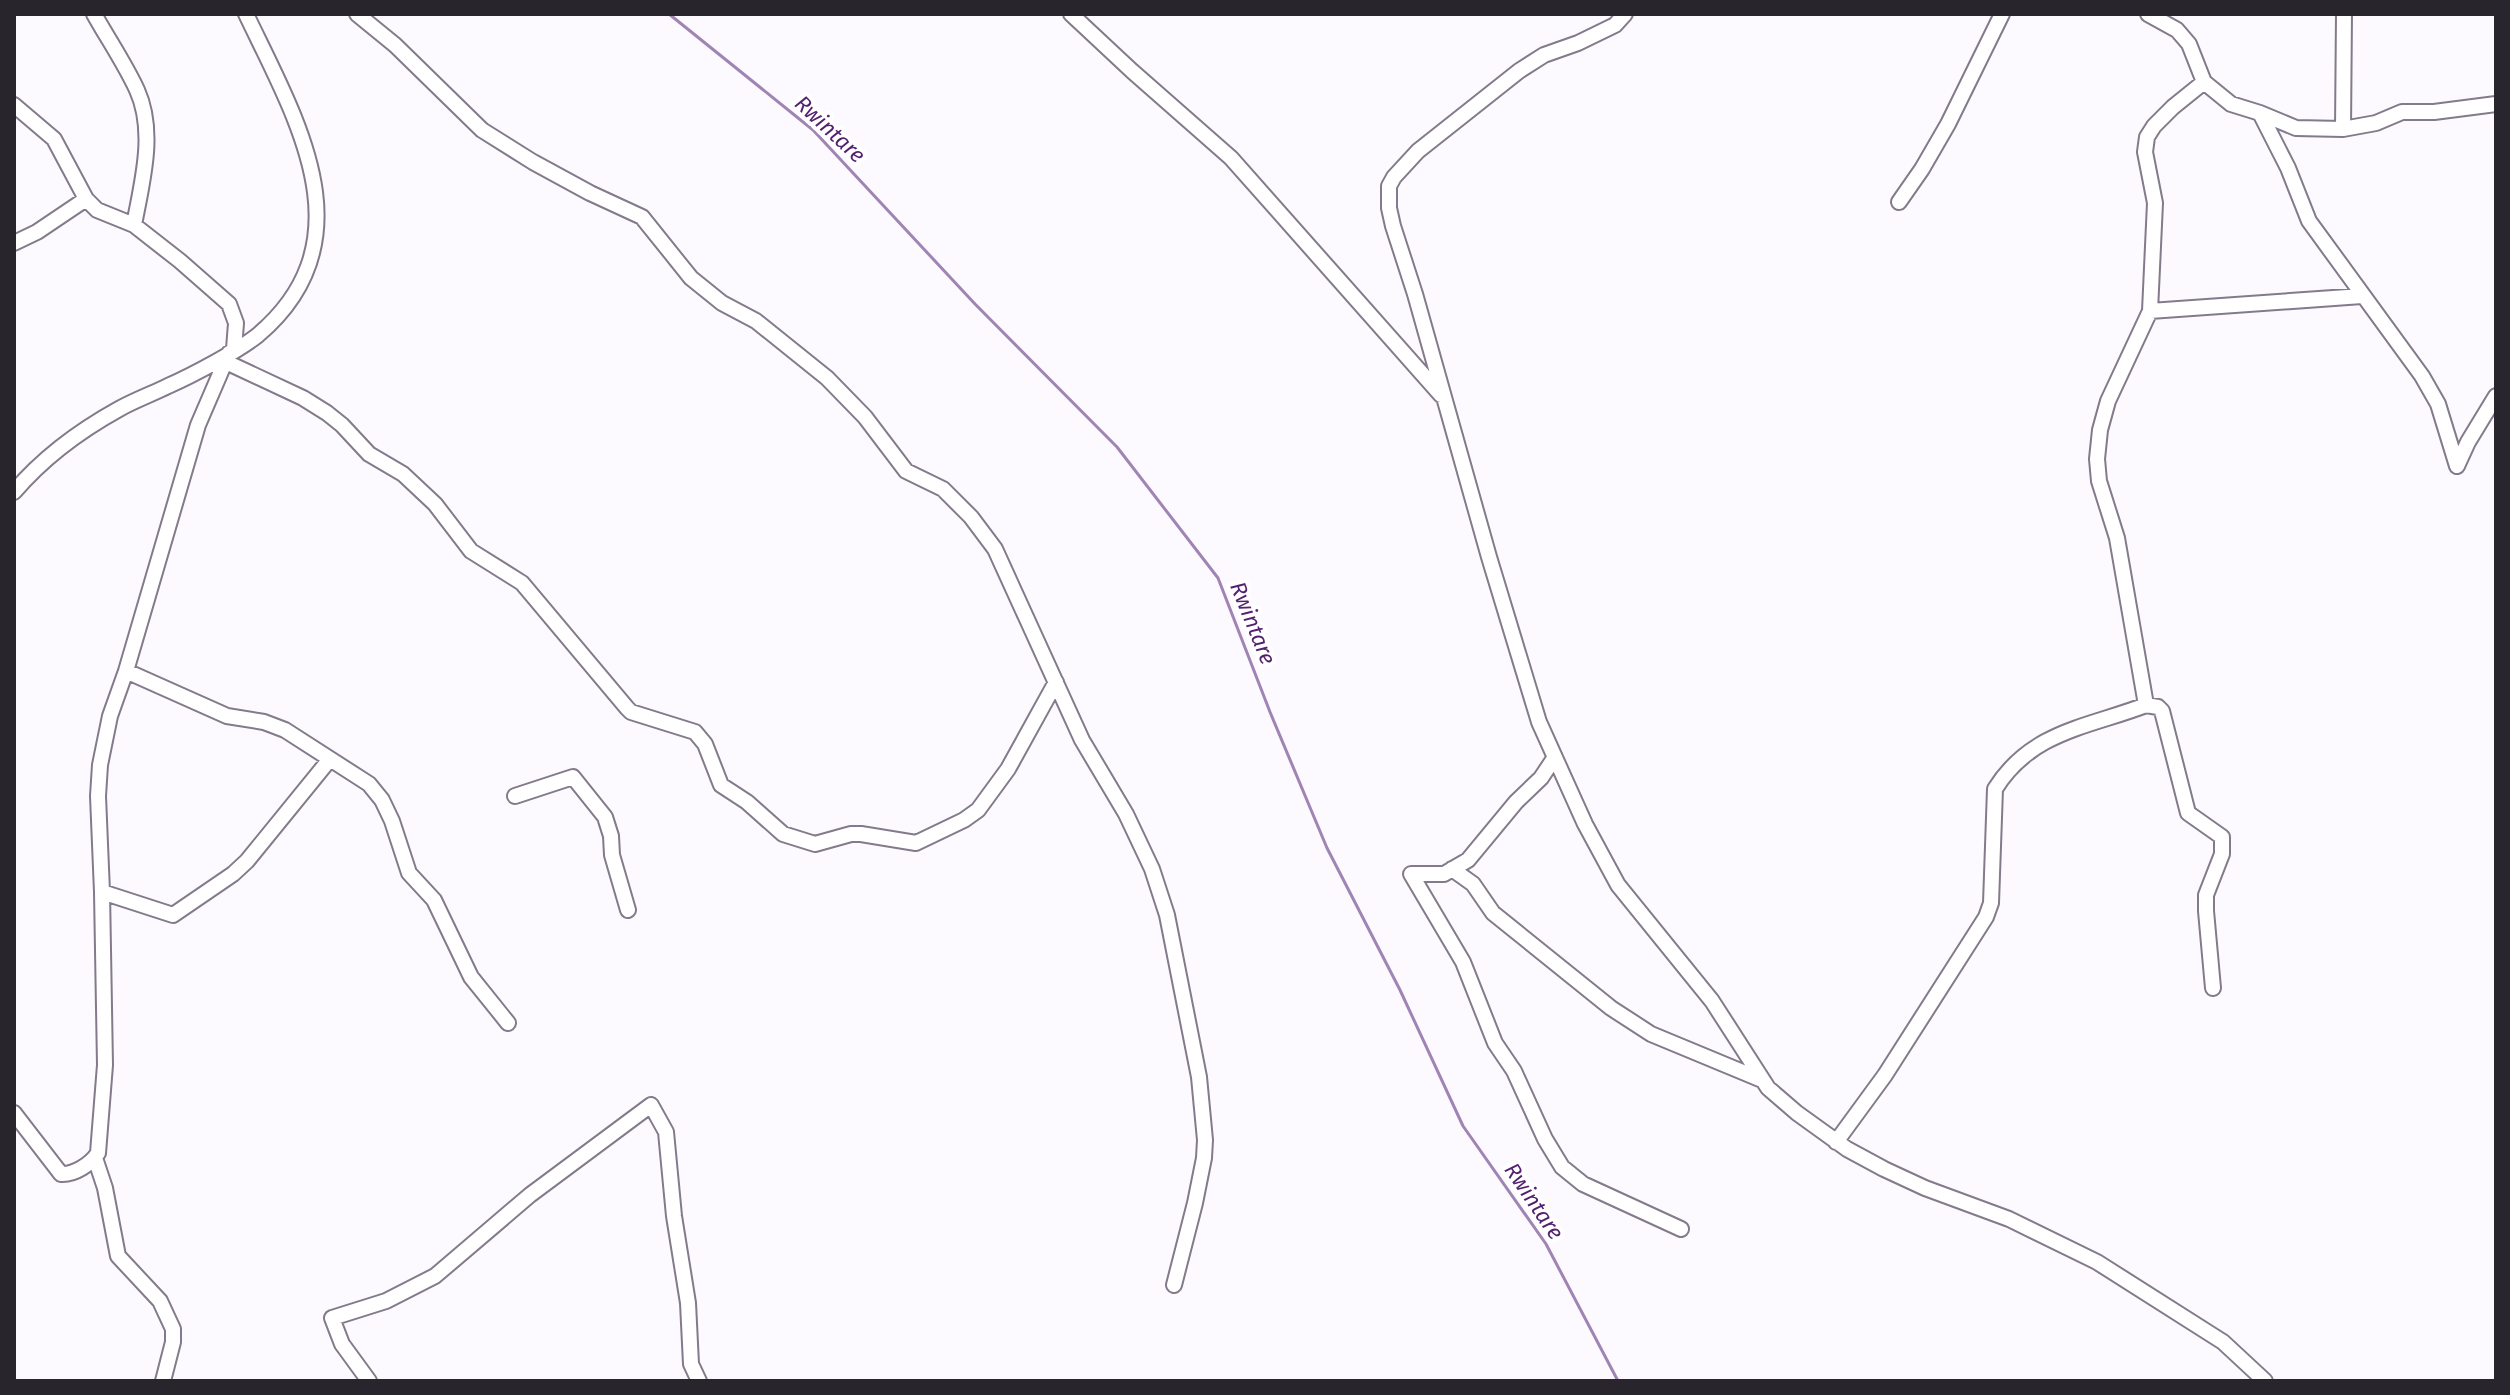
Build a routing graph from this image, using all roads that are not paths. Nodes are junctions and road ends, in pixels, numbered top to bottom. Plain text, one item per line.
1 (94, 14) edge
2 (246, 14) edge
3 (357, 14) edge
4 (1071, 14) edge
5 (1625, 14) edge
6 (2002, 14) edge
7 (2148, 14) edge
8 (2344, 14) edge
9 (2204, 82) junction
10 (2496, 104) edge
11 (14, 105) edge
12 (2260, 113) junction
13 (2343, 129) junction
14 (86, 199) junction
15 (1899, 202) dead end
16 (134, 225) junction
17 (14, 243) edge
18 (2362, 296) junction
19 (2150, 311) junction
20 (230, 355) junction
21 (2496, 396) edge
22 (1444, 398) junction
23 (14, 492) edge
24 (126, 671) junction
25 (1056, 682) junction
26 (2146, 705) junction
27 (1555, 757) junction
28 (330, 759) junction
29 (515, 796) dead end
30 (1452, 869) junction
31 (102, 892) junction
32 (628, 910) dead end
33 (2213, 988) dead end
34 (508, 1023) dead end
35 (1764, 1081) junction
36 (14, 1113) edge
37 (1836, 1142) junction
38 (95, 1158) junction
39 (1681, 1229) dead end
40 (1174, 1285) dead end
41 (163, 1381) edge
42 (369, 1381) edge
43 (699, 1381) edge
44 (2265, 1381) edge

1 - 16 street
2 - 20 street
3 - 25 street
4 - 22 street
5 - 22 street
6 - 15 street
7 - 9 street
8 - 13 street
9 - 12 street
9 - 19 street
10 - 13 street
11 - 14 street
12 - 13 street
12 - 18 street
14 - 16 street
14 - 17 street
16 - 20 street
18 - 19 street
18 - 21 street
19 - 26 street
20 - 23 street
20 - 24 street
20 - 25 street
22 - 27 street
24 - 28 street
24 - 31 street
25 - 40 street
26 - 33 street
26 - 37 street
27 - 30 street
27 - 35 street
28 - 31 street
28 - 34 street
29 - 32 street
30 - 35 street
30 - 39 street
31 - 38 street
35 - 37 street
36 - 38 street
37 - 44 street
38 - 41 street
42 - 43 street

